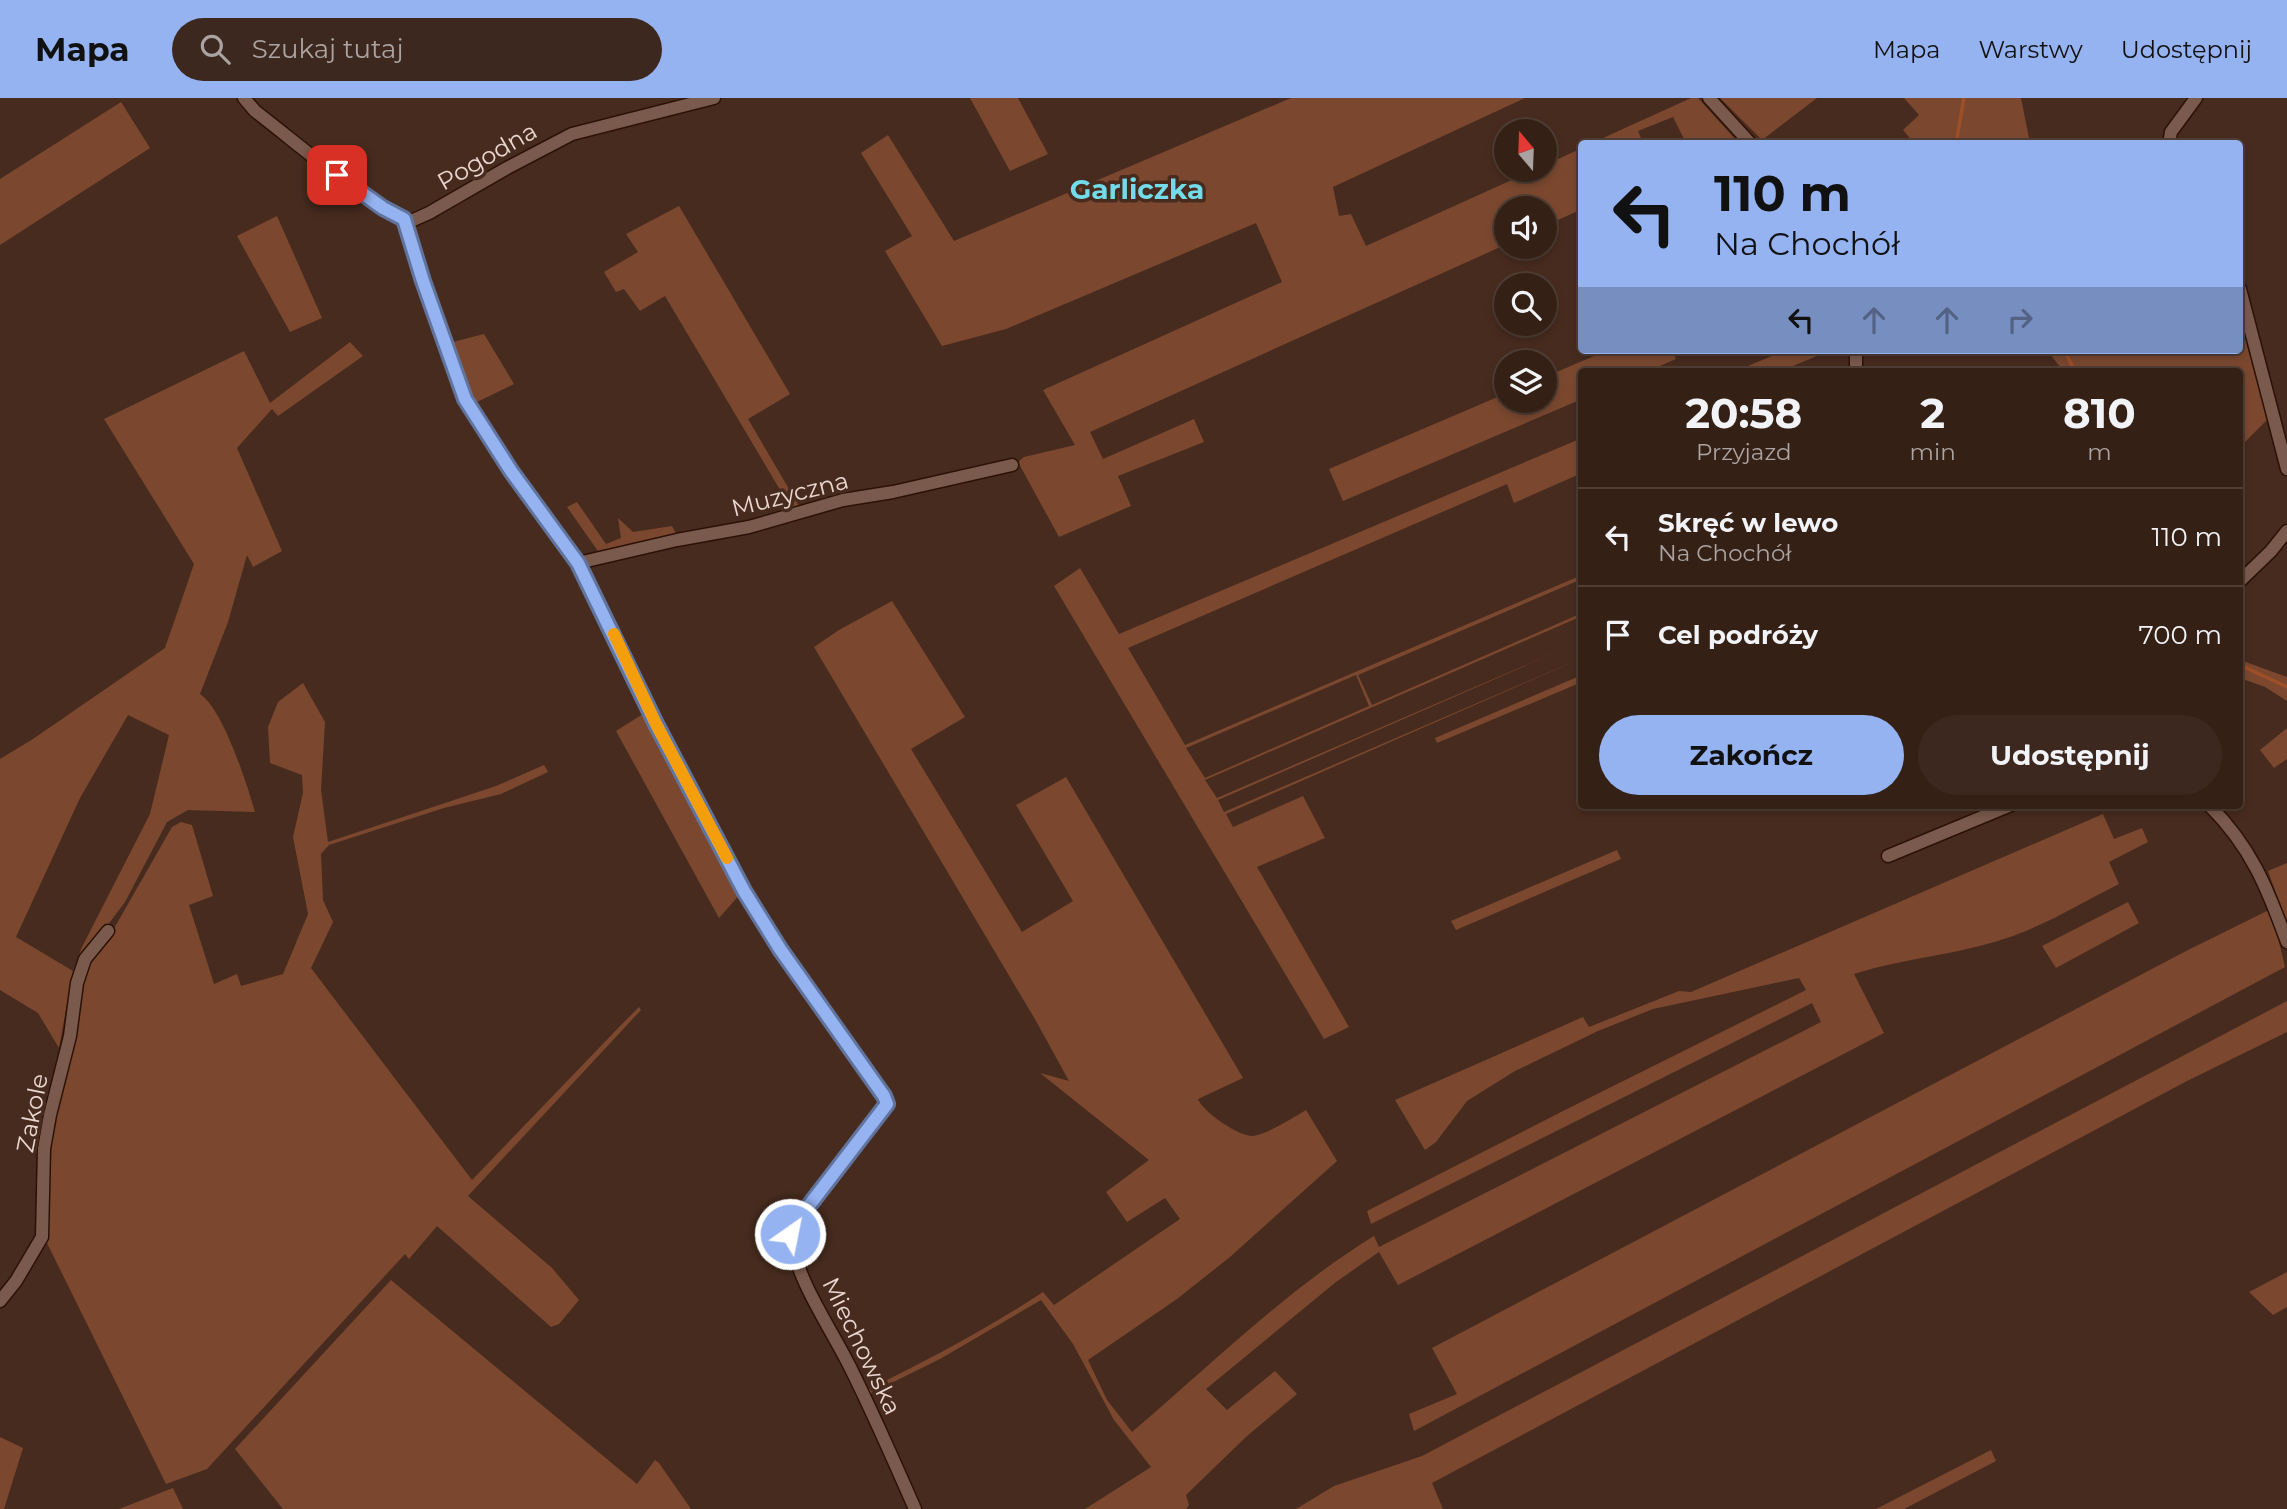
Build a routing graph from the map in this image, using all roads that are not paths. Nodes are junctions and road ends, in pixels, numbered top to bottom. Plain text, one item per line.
1 (244, 98) edge
2 (714, 98) edge
3 (1709, 98) edge
4 (2196, 98) edge
5 (1747, 140) edge
6 (2170, 140) edge
7 (404, 219) junction
8 (2243, 300) edge
9 (1012, 465) dead end
10 (2287, 469) edge
11 (2287, 531) edge
12 (578, 563) junction
13 (2243, 578) edge
14 (2001, 809) edge
15 (2213, 809) edge
16 (1888, 856) dead end
17 (108, 930) dead end
18 (2287, 942) edge
19 (0, 1301) edge
20 (915, 1509) edge

1 - 7 street
2 - 7 street, Pogodna
3 - 5 street
4 - 6 street
7 - 12 street
8 - 10 street
9 - 12 street, Muzyczna
11 - 13 street
12 - 20 street, Miechowska
14 - 16 street
15 - 18 street
17 - 19 street, Zakole

